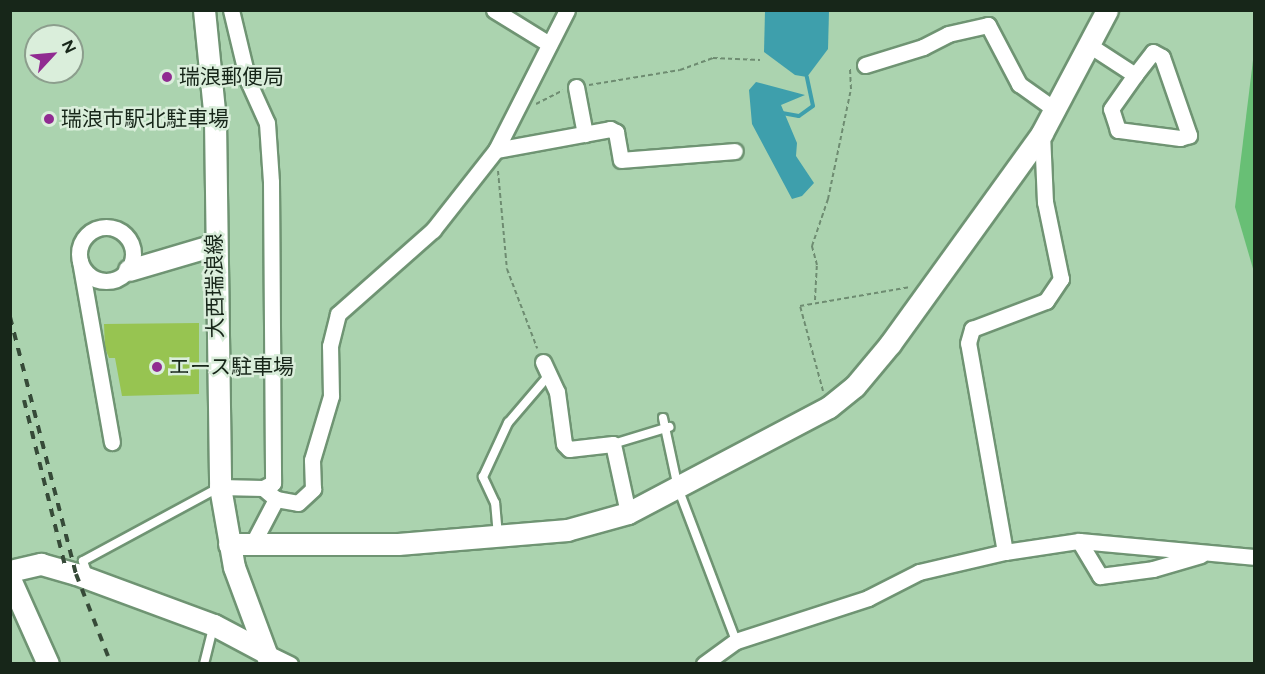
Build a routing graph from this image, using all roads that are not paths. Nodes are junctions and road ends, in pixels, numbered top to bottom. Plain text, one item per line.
1 (567, 10) edge
2 (1107, 10) edge
3 (496, 11) edge
4 (231, 12) edge
5 (205, 16) edge
6 (549, 44) junction
7 (1089, 45) junction
8 (857, 66) road end
9 (1135, 75) junction
10 (576, 87) road end
11 (1054, 109) junction
12 (1042, 133) junction
13 (585, 134) junction
14 (496, 150) junction
15 (735, 151) dead end
16 (214, 245) junction
17 (80, 261) junction
18 (129, 270) junction
19 (546, 368) joint
20 (663, 418) dead end
21 (667, 428) junction
22 (112, 442) dead end
23 (614, 444) junction
24 (220, 487) junction
25 (263, 488) junction
26 (678, 488) junction
27 (276, 499) junction
28 (628, 513) junction
29 (498, 537) junction
30 (1079, 542) junction
31 (253, 543) junction
32 (229, 544) junction
33 (1005, 552) junction
34 (1210, 553) junction
35 (1254, 557) edge
36 (10, 571) edge
37 (10, 579) edge
38 (90, 579) junction
39 (213, 625) junction
40 (736, 641) junction
41 (267, 658) edge
42 (48, 663) edge
43 (204, 663) edge
44 (290, 663) edge
45 (704, 663) edge

1 - 6 street
2 - 7 street
3 - 6 street
4 - 5 street
4 - 25 street
5 - 16 street, 大西瑞浪線
6 - 14 street
7 - 9 street
7 - 11 street
8 - 11 street
9 - 9 street
10 - 13 street
11 - 12 street
12 - 26 street
12 - 33 street
13 - 14 street
13 - 15 street
14 - 27 street
16 - 18 street
16 - 24 street, 大西瑞浪線
17 - 18 street
17 - 18 street
17 - 22 street
19 - 23 street
19 - 29 lane
20 - 21 lane
21 - 23 lane
21 - 26 lane
23 - 28 street
24 - 25 street
24 - 32 street, 大西瑞浪線
24 - 38 lane
25 - 27 street
26 - 28 street
26 - 40 lane
27 - 31 street
28 - 29 street
29 - 31 street
30 - 33 street
30 - 34 street
30 - 34 street
31 - 32 street
32 - 41 street, 大西瑞浪線
33 - 40 street
34 - 35 street
36 - 38 street
37 - 42 street
38 - 39 street
39 - 41 street
39 - 43 lane
40 - 45 street
41 - 44 street

